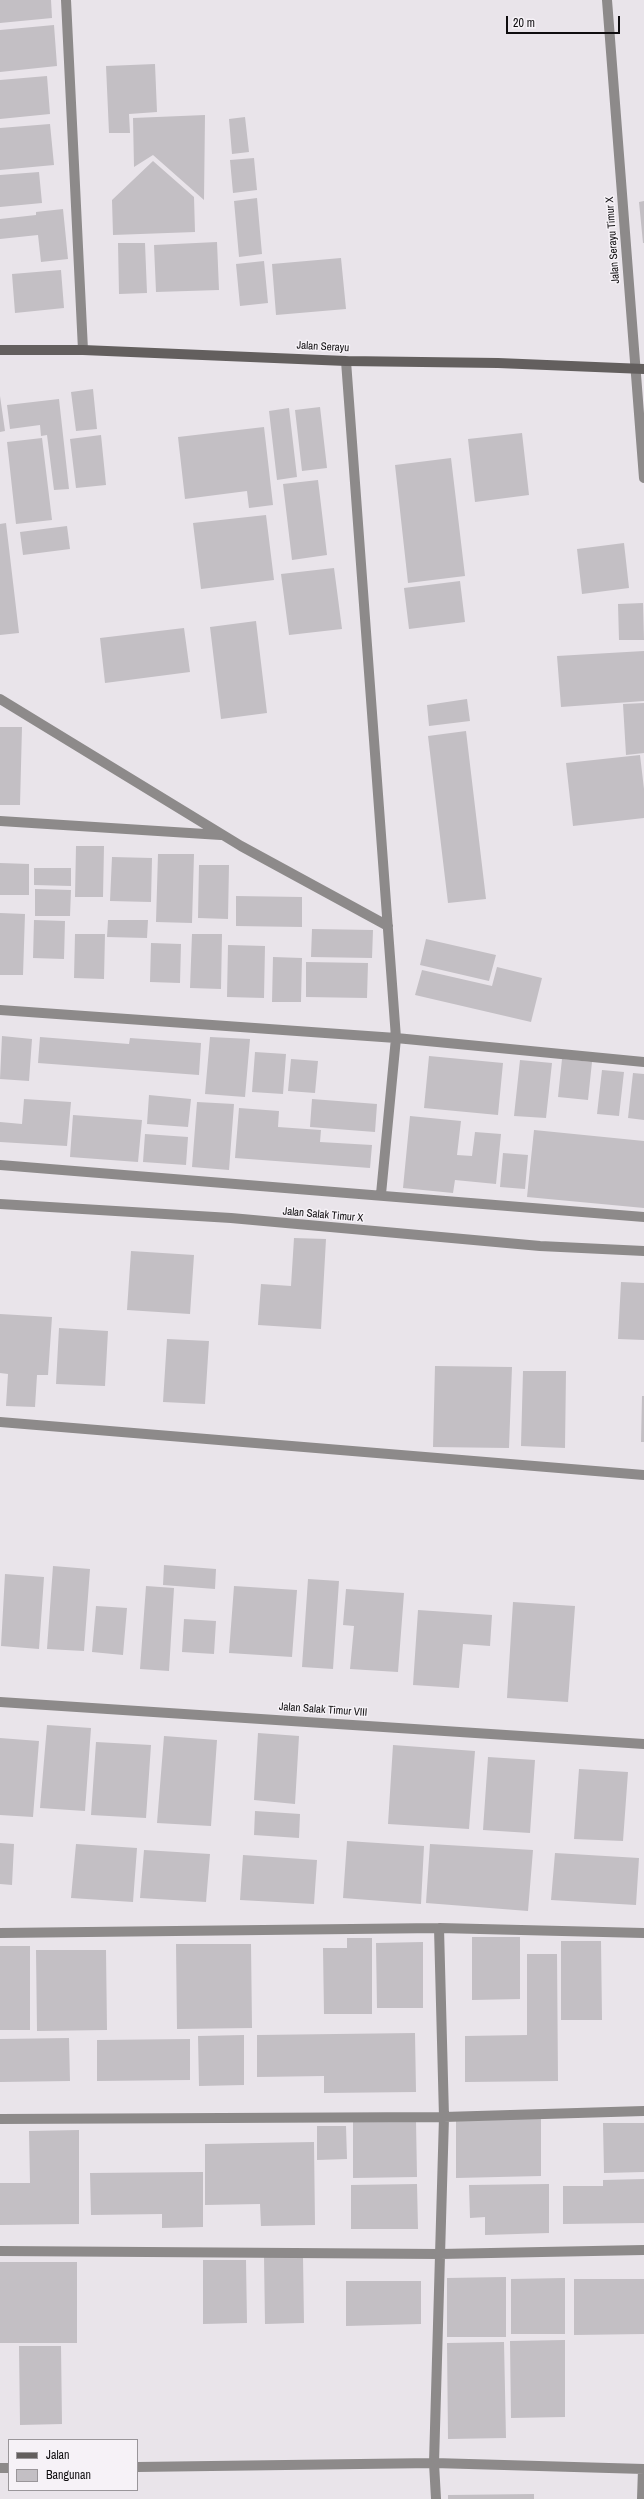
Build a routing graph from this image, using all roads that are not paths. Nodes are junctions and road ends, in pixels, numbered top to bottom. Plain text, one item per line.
1 (66, 0) edge
2 (607, 0) edge
3 (0, 350) edge
4 (83, 350) junction
5 (346, 361) junction
6 (640, 369) edge
7 (644, 478) edge
8 (0, 699) edge
9 (0, 821) edge
10 (223, 835) junction
11 (388, 926) junction
12 (0, 1010) edge
13 (396, 1038) junction
14 (644, 1062) edge
15 (0, 1165) edge
16 (381, 1194) junction
17 (0, 1204) edge
18 (644, 1217) edge
19 (644, 1251) edge
20 (0, 1422) edge
21 (644, 1475) edge
22 (0, 1702) edge
23 (644, 1744) edge
24 (439, 1928) junction
25 (0, 1933) edge
26 (644, 1933) edge
27 (644, 2111) edge
28 (444, 2117) junction
29 (0, 2119) edge
30 (644, 2250) edge
31 (0, 2251) edge
32 (440, 2254) junction
33 (434, 2463) junction
34 (138, 2466) edge
35 (644, 2469) edge
36 (436, 2499) edge
37 (642, 2499) edge

1 - 4 street
2 - 6 street, Jalan Serayu Timur X
3 - 4 main road, Jalan Serayu
4 - 5 main road, Jalan Serayu
5 - 6 main road, Jalan Serayu
5 - 11 street
6 - 7 street, Jalan Serayu Timur X
8 - 10 street
9 - 10 street
10 - 11 street
11 - 13 street
12 - 13 street
13 - 14 street
13 - 16 street
15 - 16 street
16 - 18 street
17 - 19 street, Jalan Salak Timur X
20 - 21 street
22 - 23 street, Jalan Salak Timur VIII
24 - 25 street
24 - 26 street
24 - 28 street
27 - 28 street
28 - 29 street
28 - 32 street
30 - 32 street
31 - 32 street
32 - 33 street
33 - 34 street
33 - 35 street
33 - 36 street
35 - 37 street

